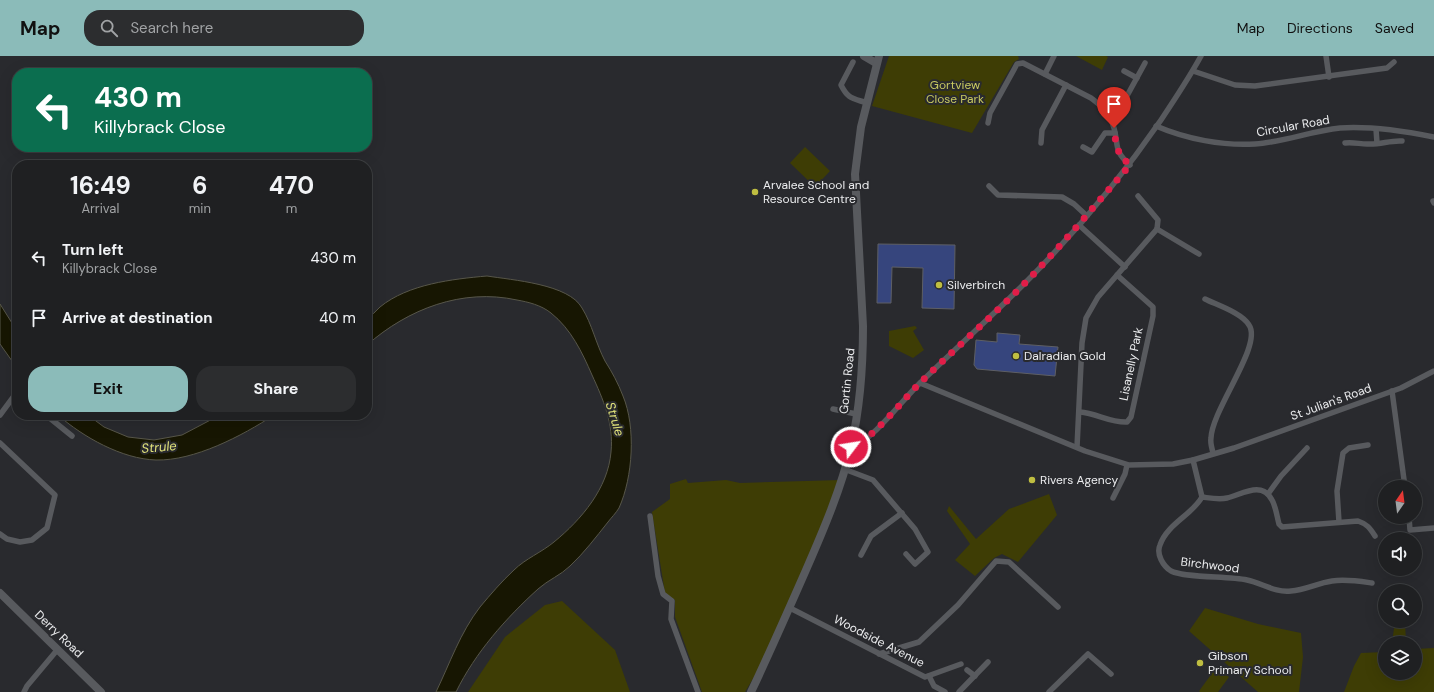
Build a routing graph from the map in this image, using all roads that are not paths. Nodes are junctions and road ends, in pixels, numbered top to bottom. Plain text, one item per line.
1 (864, 56) edge
2 (1054, 56) edge
3 (1201, 56) edge
4 (1326, 56) edge
5 (878, 59) edge
6 (853, 62) dead end
7 (1394, 62) dead end
8 (1145, 63) dead end
9 (1124, 71) dead end
10 (1193, 71) junction
11 (1046, 74) junction
12 (1329, 77) junction
13 (1137, 78) junction
14 (1066, 85) junction
15 (867, 103) junction
16 (1108, 113) junction
17 (988, 123) dead end
18 (1156, 126) junction
19 (1376, 129) junction
20 (1115, 133) junction
21 (1434, 137) edge
22 (1402, 141) dead end
23 (1041, 143) dead end
24 (1345, 143) dead end
25 (1377, 143) junction
26 (1083, 147) dead end
27 (1130, 165) junction
28 (989, 186) dead end
29 (1138, 196) dead end
30 (1087, 216) junction
31 (1079, 225) junction
32 (1157, 229) junction
33 (1199, 254) dead end
34 (1125, 267) junction
35 (1117, 276) junction
36 (1205, 299) dead end
37 (1434, 371) edge
38 (920, 383) junction
39 (1392, 391) junction
40 (12, 399) edge
41 (833, 409) dead end
42 (1080, 412) junction
43 (856, 414) junction
44 (0, 415) edge
45 (52, 420) edge
46 (72, 436) dead end
47 (0, 443) edge
48 (1368, 445) dead end
49 (851, 447) junction
50 (1077, 447) junction
51 (1308, 448) dead end
52 (1213, 453) junction
53 (1193, 460) junction
54 (1127, 465) junction
55 (844, 469) junction
56 (1404, 480) edge
57 (1268, 494) junction
58 (1202, 497) junction
59 (1113, 498) dead end
60 (902, 513) junction
61 (650, 516) dead end
62 (1338, 522) junction
63 (1409, 524) edge
64 (1434, 528) edge
65 (0, 534) edge
66 (1375, 536) dead end
67 (906, 554) dead end
68 (862, 555) dead end
69 (1372, 583) dead end
70 (0, 593) edge
71 (1058, 607) dead end
72 (790, 608) junction
73 (58, 649) junction
74 (879, 654) junction
75 (988, 662) dead end
76 (961, 664) dead end
77 (967, 670) dead end
78 (1111, 674) dead end
79 (929, 676) junction
80 (975, 676) junction
81 (24, 692) edge
82 (101, 692) edge
83 (698, 692) edge
84 (751, 692) edge
85 (945, 692) edge
86 (959, 692) edge
87 (1049, 692) edge

1 - 5 main road
2 - 11 street
3 - 10 street
4 - 12 street
5 - 15 main road, Gortin Road
6 - 15 street
7 - 12 street
8 - 13 street
9 - 13 street
10 - 12 street
10 - 18 street
11 - 14 street
11 - 17 street
13 - 16 street
14 - 16 street
14 - 23 street
15 - 43 main road, Gortin Road
16 - 20 street
18 - 19 street, Circular Road
18 - 27 street
19 - 21 street, Circular Road
19 - 25 street
20 - 26 street
20 - 27 street
22 - 25 street
24 - 25 street
27 - 30 street
28 - 30 street
29 - 32 street
30 - 31 street
31 - 34 street
31 - 38 street
32 - 33 street
32 - 34 street
34 - 35 street
35 - 42 street
35 - 42 street, Lisanelly Park
36 - 52 street
37 - 39 street, St Julian's Road
38 - 49 street
38 - 50 street
39 - 52 street, St Julian's Road
39 - 56 street
40 - 44 street
41 - 43 street
42 - 50 street
43 - 49 main road, Gortin Road
45 - 46 street
47 - 65 street
48 - 62 street
49 - 55 main road, Gortin Road
50 - 54 street
51 - 57 street
52 - 53 street, St Julian's Road
53 - 54 street, St Julian's Road
53 - 58 street
54 - 59 street
55 - 60 street
55 - 72 main road, Gortin Road
57 - 58 street
57 - 62 street
58 - 69 street, Birchwood
60 - 67 street
60 - 68 street
61 - 83 street
62 - 66 street
63 - 64 street
70 - 73 main road, Derry Road
71 - 74 street
72 - 74 street, Woodside Avenue
72 - 84 main road, Gortin Road
73 - 81 street
73 - 82 main road, Derry Road
74 - 79 street, Woodside Avenue
75 - 80 street
76 - 79 street, Woodside Avenue
77 - 80 street
78 - 87 street
79 - 85 street
80 - 86 street

